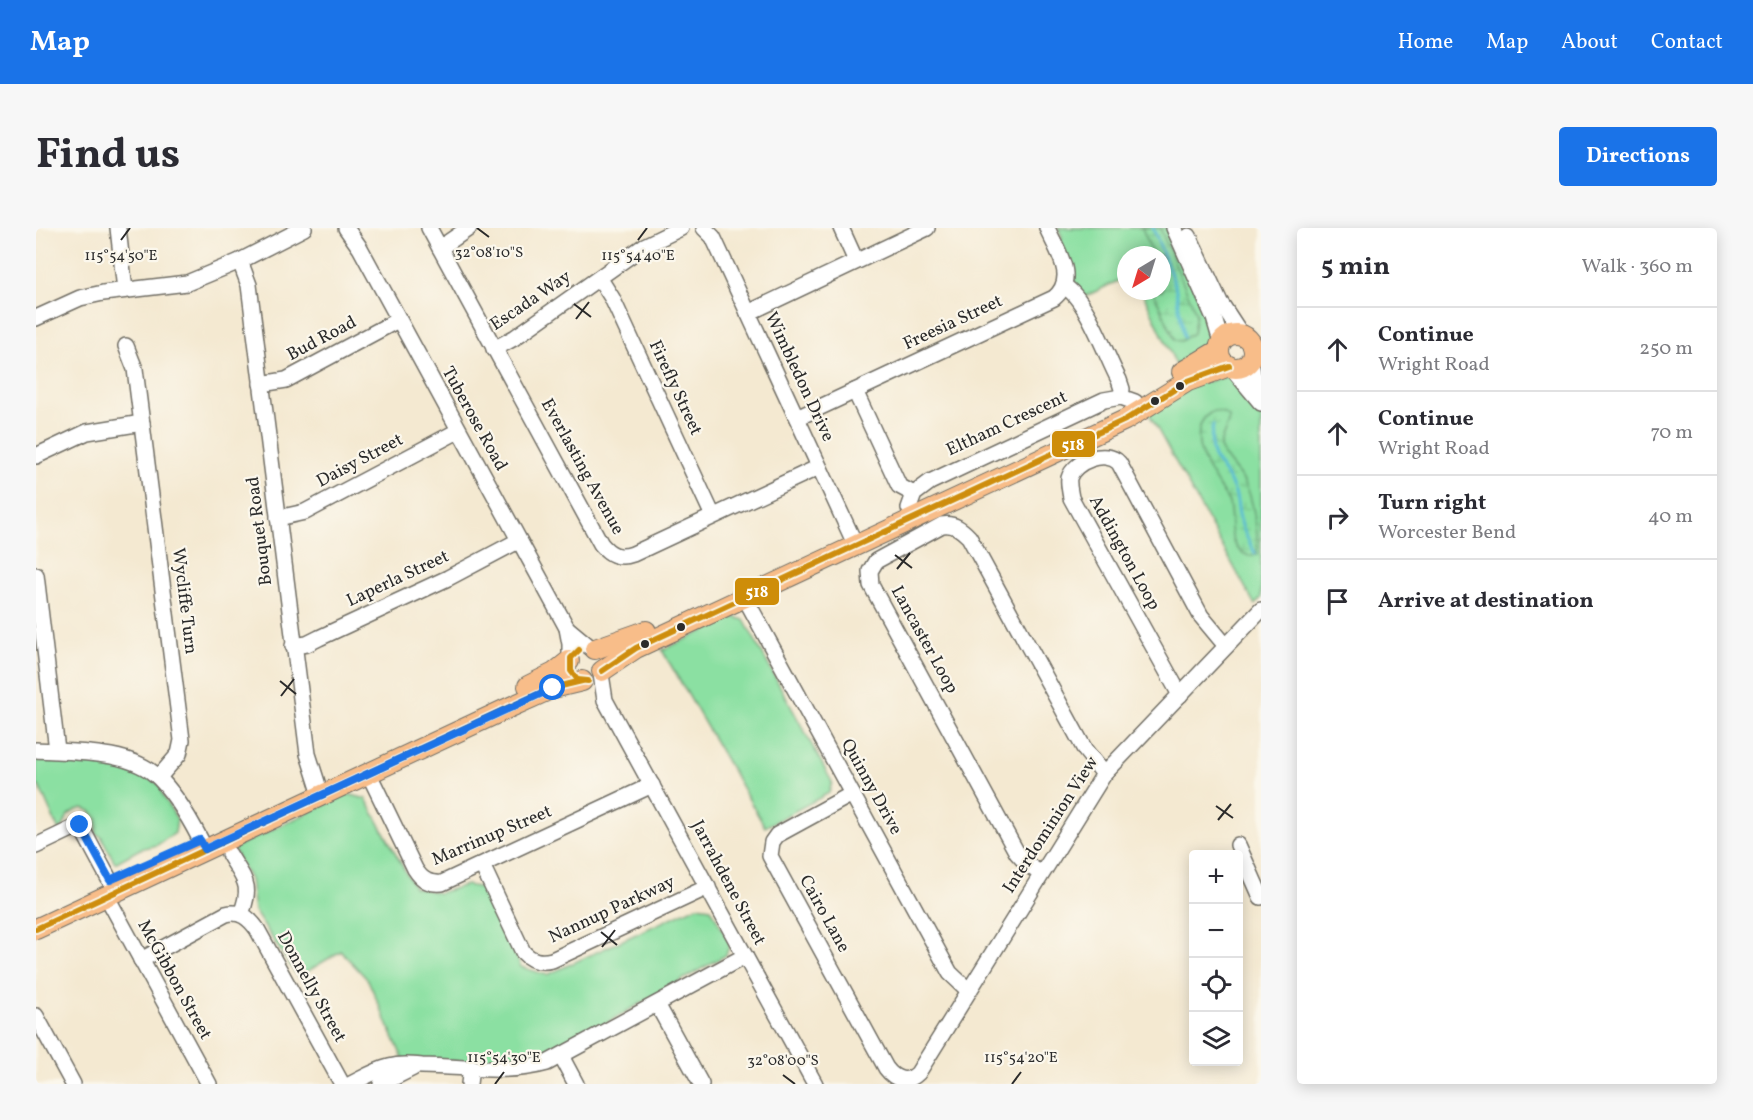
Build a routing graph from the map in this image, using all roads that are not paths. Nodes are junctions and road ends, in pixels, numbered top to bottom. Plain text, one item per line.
1 (118, 228) edge
2 (293, 228) edge
3 (304, 228) edge
4 (346, 228) edge
5 (429, 228) edge
6 (468, 228) edge
7 (681, 228) edge
8 (704, 228) edge
9 (842, 228) edge
10 (927, 228) edge
11 (1047, 228) edge
12 (1174, 228) edge
13 (1185, 228) edge
14 (281, 240) junction
15 (440, 248) junction
16 (240, 261) junction
17 (856, 261) junction
18 (600, 279) junction
19 (1064, 286) junction
20 (125, 290) junction
21 (748, 313) junction
22 (36, 318) edge
23 (398, 320) junction
24 (1248, 333) edge
25 (126, 346) dead end
26 (494, 349) junction
27 (1255, 355) edge
28 (1225, 356) junction
29 (261, 384) junction
30 (855, 391) junction
31 (1261, 394) edge
32 (1128, 400) junction
33 (1261, 403) edge
34 (797, 418) junction
35 (142, 423) junction
36 (458, 431) junction
37 (36, 456) edge
38 (819, 467) junction
39 (911, 501) junction
40 (713, 516) junction
41 (278, 519) junction
42 (518, 541) junction
43 (854, 541) junction
44 (36, 575) edge
45 (744, 596) junction
46 (1261, 610) edge
47 (567, 628) junction
48 (293, 646) junction
49 (1226, 646) junction
50 (593, 648) junction
51 (570, 659) junction
52 (592, 677) junction
53 (1180, 695) junction
54 (36, 750) edge
55 (57, 750) junction
56 (368, 772) junction
57 (1104, 774) junction
58 (159, 777) junction
59 (652, 785) junction
60 (319, 790) junction
61 (852, 794) junction
62 (203, 844) junction
63 (1238, 845) dead end
64 (36, 846) edge
65 (229, 854) dead end
66 (482, 865) junction
67 (1041, 874) junction
68 (708, 887) junction
69 (108, 888) junction
70 (1261, 897) edge
71 (241, 914) junction
72 (36, 915) edge
73 (36, 928) edge
74 (745, 956) junction
75 (141, 960) junction
76 (969, 991) junction
77 (657, 1004) junction
78 (36, 1016) edge
79 (561, 1056) junction
80 (418, 1066) junction
81 (471, 1067) junction
82 (71, 1080) edge
83 (902, 1081) joint
84 (55, 1084) edge
85 (209, 1084) edge
86 (342, 1084) edge
87 (351, 1084) edge
88 (381, 1084) edge
89 (469, 1084) edge
90 (576, 1084) edge
91 (701, 1084) edge
92 (815, 1084) edge

1 - 20 street
2 - 14 street
3 - 14 street
4 - 23 street, Tuberose Road
5 - 15 street, Everlasting Avenue
6 - 15 street
7 - 18 street, Escada Way
8 - 21 street, Wimbledon Drive
9 - 17 street
10 - 17 street
11 - 19 street
12 - 28 street
13 - 24 street
14 - 16 street
15 - 26 street, Everlasting Avenue
16 - 20 street
16 - 29 street, Bouquet Road
17 - 21 street
18 - 26 street, Escada Way
18 - 40 street, Firefly Street
19 - 30 street, Freesia Street
19 - 32 street
20 - 22 street
21 - 34 street, Wimbledon Drive
23 - 29 street, Bud Road
23 - 36 street, Tuberose Road
24 - 27 main road
24 - 28 main road
25 - 35 street, Wycliffe Turn
26 - 40 street, Everlasting Avenue
27 - 28 main road
27 - 31 street
28 - 32 main road
28 - 33 street
28 - 43 main road
29 - 41 street, Bouquet Road
30 - 34 street, Freesia Street
30 - 39 street
32 - 39 main road
34 - 38 street, Wimbledon Drive
35 - 37 street
35 - 58 street, Wycliffe Turn
36 - 41 street, Daisy Street
36 - 42 street, Tuberose Road
38 - 40 street, Everlasting Avenue
38 - 43 street, Wimbledon Drive
39 - 43 main road
41 - 48 street, Bouquet Road
42 - 47 street, Tuberose Road
42 - 48 street, Laperla Street
43 - 45 main road
43 - 50 main road
44 - 55 street
45 - 52 main road
45 - 61 street, Quinny Drive
46 - 49 street, Interdominion View
47 - 50 street, Tuberose Road
47 - 51 street, Tuberose Road
48 - 60 street, Bouquet Road
49 - 53 street, Interdominion View
49 - 53 street, Addington Loop
50 - 51 main road
50 - 52 main road
51 - 52 main road
51 - 60 main road
52 - 56 main road
52 - 59 street, Jarrahdene Street
53 - 57 street, Interdominion View
54 - 55 street
55 - 58 street
56 - 60 main road
56 - 66 street, Marrinup Street
57 - 67 street, Interdominion View
57 - 67 street, Lancaster Loop
58 - 62 street
59 - 66 street, Marrinup Street
59 - 68 street, Jarrahdene Street
60 - 62 main road
61 - 76 street, Quinny Drive
61 - 83 street, Cairo Lane
62 - 69 main road
63 - 70 street
64 - 69 street, McGibbon Street
65 - 71 street
66 - 68 street, Nannup Parkway
67 - 76 street, Interdominion View
68 - 74 street, Jarrahdene Street
69 - 72 main road
69 - 73 main road
69 - 75 street, McGibbon Street
71 - 75 street
71 - 86 street, Donnelly Street
74 - 77 street
74 - 92 street, Jarrahdene Street
75 - 85 street, McGibbon Street
76 - 83 street, Interdominion View
77 - 79 street
77 - 91 street
78 - 82 street
79 - 81 street
79 - 90 street
80 - 81 street
80 - 87 street
80 - 88 street
81 - 89 street
82 - 84 street

